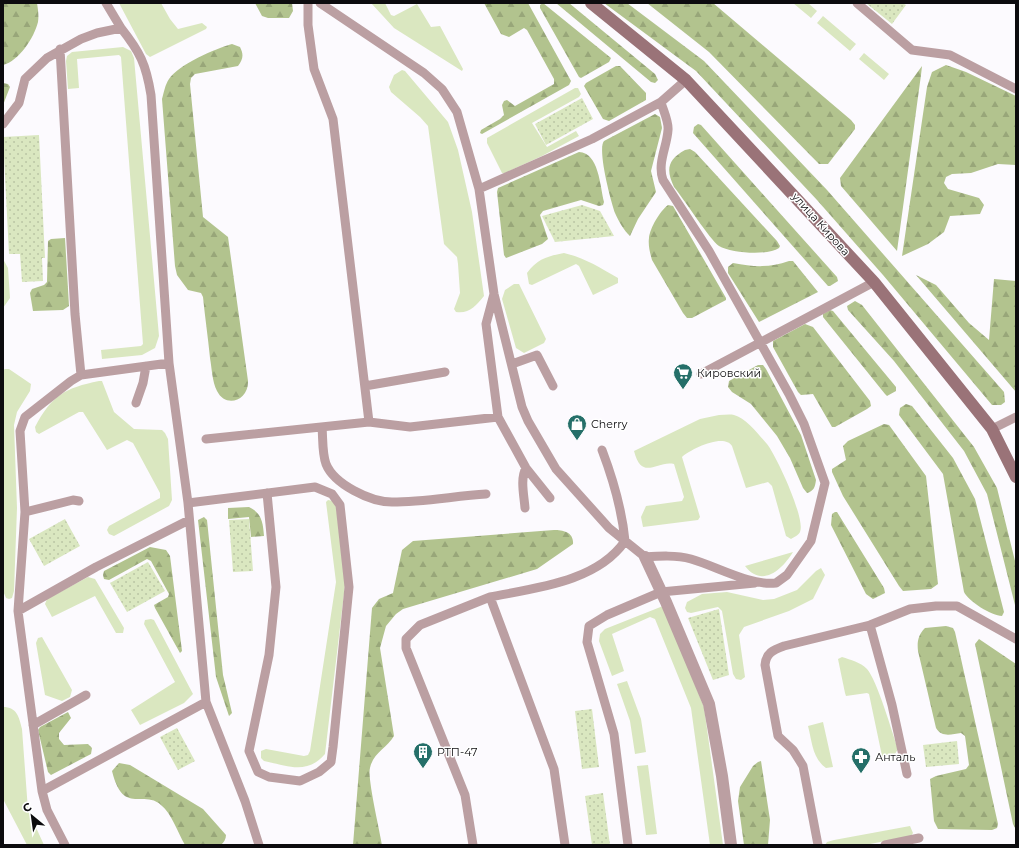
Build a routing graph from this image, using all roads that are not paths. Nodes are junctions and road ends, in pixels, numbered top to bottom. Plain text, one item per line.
1 (106, 3) edge
2 (308, 3) edge
3 (320, 3) edge
4 (592, 3) edge
5 (857, 3) edge
6 (121, 28) junction
7 (60, 49) junction
8 (686, 80) junction
9 (1016, 89) edge
10 (661, 102) junction
11 (3, 124) edge
12 (479, 189) junction
13 (874, 282) junction
14 (494, 294) junction
15 (760, 341) junction
16 (169, 363) junction
17 (512, 364) junction
18 (146, 366) junction
19 (445, 372) dead end
20 (701, 374) dead end
21 (82, 375) junction
22 (365, 386) junction
23 (553, 386) dead end
24 (136, 403) dead end
25 (498, 417) junction
26 (1016, 417) edge
27 (369, 422) junction
28 (322, 427) junction
29 (992, 429) junction
30 (206, 438) dead end
31 (602, 450) dead end
32 (526, 468) junction
33 (1016, 476) edge
34 (267, 493) junction
35 (486, 494) dead end
36 (550, 498) dead end
37 (79, 501) dead end
38 (188, 503) junction
39 (525, 508) dead end
40 (26, 512) junction
41 (189, 520) junction
42 (626, 541) junction
43 (645, 557) junction
44 (759, 582) junction
45 (661, 592) junction
46 (490, 597) junction
47 (18, 611) junction
48 (870, 625) junction
49 (1016, 639) edge
50 (86, 695) dead end
51 (206, 702) junction
52 (33, 725) junction
53 (907, 774) dead end
54 (42, 791) junction
55 (919, 838) dead end
56 (65, 845) edge
57 (259, 845) edge
58 (473, 845) edge
59 (565, 845) edge
60 (628, 845) edge
61 (731, 845) edge
62 (818, 845) edge
63 (885, 845) edge

1 - 6 lane
2 - 22 lane
3 - 12 lane
4 - 8 main road, улица Кирова
5 - 9 lane
6 - 7 lane
6 - 16 lane
7 - 11 lane
7 - 21 lane
8 - 10 lane
8 - 13 main road, улица Кирова
10 - 12 lane
10 - 15 lane
12 - 14 lane
13 - 15 lane
13 - 29 main road, улица Кирова
14 - 17 lane
14 - 25 lane
15 - 20 lane
15 - 44 lane
16 - 18 lane
16 - 38 lane
17 - 23 lane
17 - 42 lane
18 - 21 lane
18 - 24 lane
19 - 22 lane
21 - 40 lane
22 - 27 lane
25 - 27 lane
25 - 32 lane
26 - 29 lane
27 - 28 lane
28 - 30 lane
28 - 35 lane
29 - 33 main road, улица Кирова
31 - 42 lane
32 - 36 lane
32 - 39 lane
34 - 34 lane
34 - 38 lane
37 - 40 lane
38 - 41 lane
40 - 47 lane
41 - 47 lane
41 - 51 lane
42 - 43 lane
42 - 46 lane
43 - 44 lane
43 - 45 street
44 - 45 lane
45 - 60 lane
45 - 61 street
46 - 58 lane
46 - 59 lane
47 - 52 lane
48 - 49 lane
48 - 53 lane
48 - 62 lane
50 - 52 lane
51 - 54 lane
51 - 57 lane
52 - 54 lane
54 - 56 lane
55 - 63 lane

